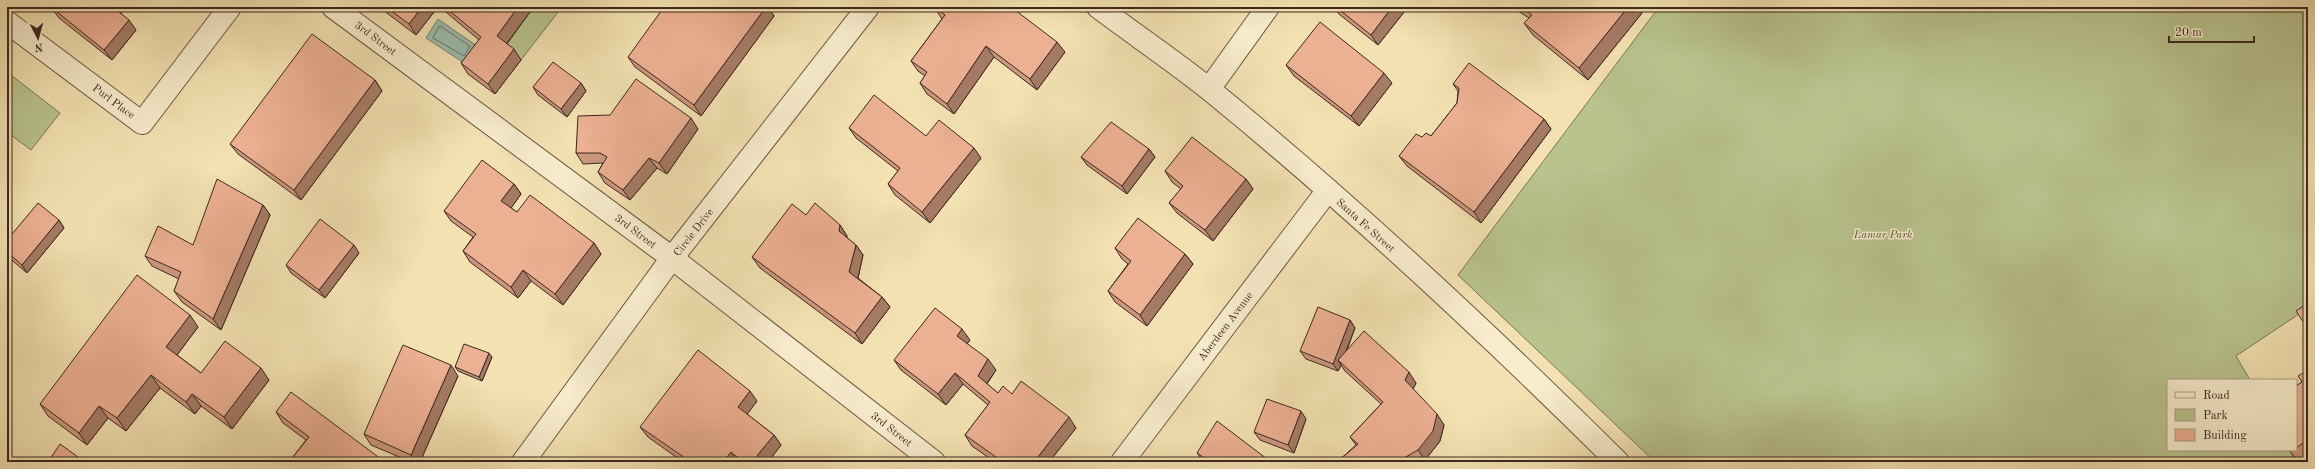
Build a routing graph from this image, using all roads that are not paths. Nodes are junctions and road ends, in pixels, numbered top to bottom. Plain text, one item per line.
1 (230, 7) edge
2 (333, 7) edge
3 (868, 7) edge
4 (1098, 7) edge
5 (1268, 7) edge
6 (7, 22) edge
7 (1209, 89) junction
8 (1328, 190) junction
9 (672, 258) junction
10 (523, 462) edge
11 (934, 462) edge
12 (1122, 462) edge
13 (1618, 462) edge

1 - 6 street, Purl Place
2 - 9 street, 3rd Street
3 - 9 street, Circle Drive
4 - 7 street, Santa Fe Street
5 - 7 street
7 - 8 street, Santa Fe Street
8 - 12 street, Aberdeen Avenue
8 - 13 street, Santa Fe Street
9 - 10 street, Circle Drive
9 - 11 street, 3rd Street

